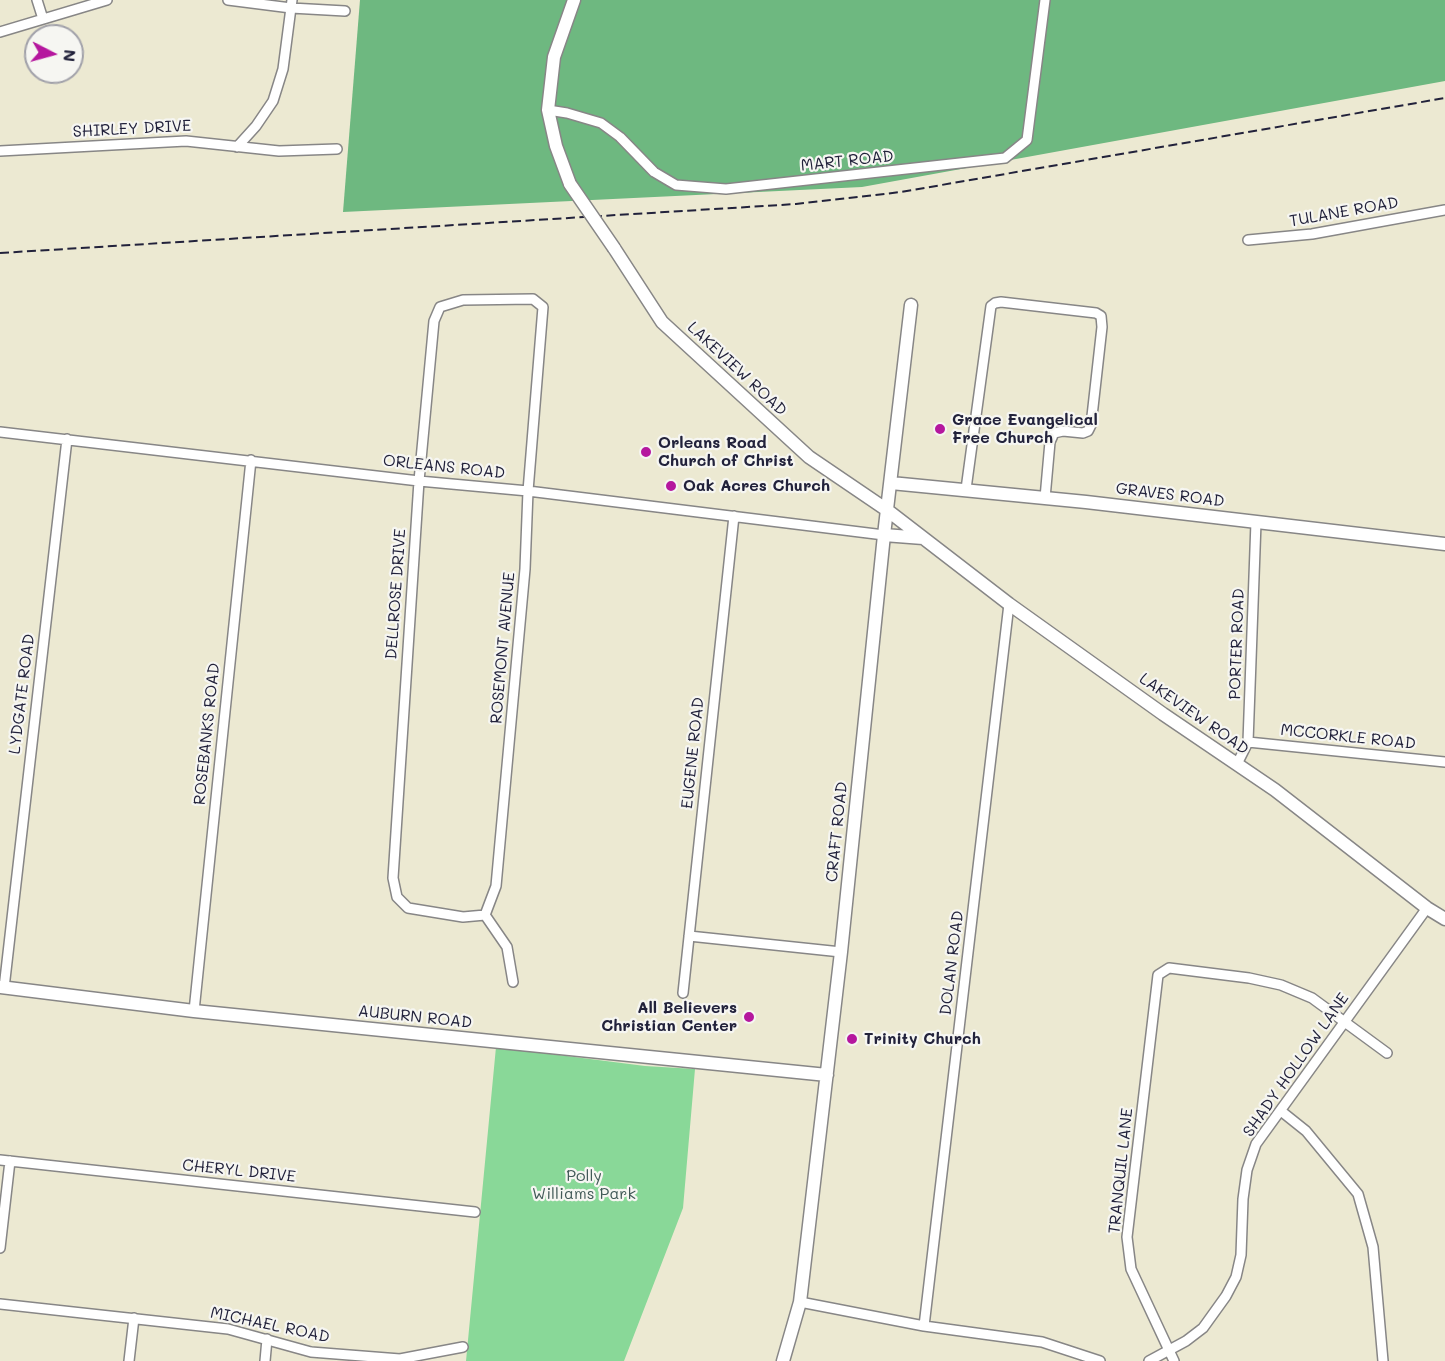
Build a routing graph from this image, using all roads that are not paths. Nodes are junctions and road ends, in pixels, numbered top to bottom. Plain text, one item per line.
1 (37, 0) edge
2 (107, 0) edge
3 (228, 0) edge
4 (574, 0) edge
5 (1045, 0) edge
6 (291, 4) edge
7 (345, 11) dead end
8 (43, 20) junction
9 (0, 32) edge
10 (548, 110) junction
11 (237, 147) junction
12 (337, 149) dead end
13 (0, 151) edge
14 (1445, 210) edge
15 (1248, 240) dead end
16 (911, 305) dead end
17 (543, 307) joint
18 (0, 432) edge
19 (67, 439) junction
20 (251, 460) junction
21 (418, 481) junction
22 (891, 483) junction
23 (966, 489) junction
24 (528, 491) junction
25 (1045, 498) junction
26 (887, 510) junction
27 (734, 516) junction
28 (1256, 522) junction
29 (884, 534) junction
30 (924, 538) junction
31 (1445, 544) edge
32 (1009, 604) junction
33 (1248, 742) junction
34 (1445, 762) edge
35 (1237, 764) junction
36 (1427, 908) junction
37 (485, 915) junction
38 (1445, 919) edge
39 (688, 936) junction
40 (841, 952) junction
41 (513, 982) dead end
42 (2, 988) edge
43 (683, 993) dead end
44 (194, 1011) junction
45 (1345, 1022) junction
46 (1387, 1053) dead end
47 (827, 1075) junction
48 (1281, 1111) junction
49 (0, 1160) edge
50 (10, 1161) junction
51 (476, 1212) dead end
52 (0, 1248) edge
53 (800, 1302) junction
54 (0, 1304) edge
55 (134, 1318) junction
56 (924, 1326) junction
57 (267, 1339) junction
58 (463, 1347) dead end
59 (1170, 1350) junction
60 (400, 1360) edge
61 (129, 1361) edge
62 (265, 1361) edge
63 (783, 1361) edge
64 (1100, 1361) edge
65 (1149, 1361) edge
66 (1174, 1361) edge
67 (1383, 1361) edge

1 - 8 street
2 - 8 street
3 - 6 street
4 - 10 street, LAKEVIEW ROAD
5 - 10 street, MART ROAD
6 - 7 street
6 - 11 street
8 - 9 street
10 - 26 street, LAKEVIEW ROAD, bridge
11 - 12 street, SHIRLEY DRIVE
11 - 13 street, SHIRLEY DRIVE
14 - 15 street, TULANE ROAD
16 - 22 street, CRAFT ROAD
17 - 21 street, DELLROSE DRIVE
17 - 24 street, ROSEMONT AVENUE
18 - 19 street, ORLEANS ROAD
19 - 20 street, ORLEANS ROAD
19 - 42 street, LYDGATE ROAD
20 - 21 street, ORLEANS ROAD
20 - 44 street, ROSEBANKS ROAD
21 - 24 street, ORLEANS ROAD
21 - 37 street, DELLROSE DRIVE
22 - 23 street, GRAVES ROAD
22 - 26 street, CRAFT ROAD
23 - 25 street, GRAVES ROAD
23 - 25 street
24 - 27 street, ORLEANS ROAD
24 - 37 street, ROSEMONT AVENUE
25 - 28 street, GRAVES ROAD
26 - 29 street, CRAFT ROAD
26 - 30 street, LAKEVIEW ROAD
27 - 29 street, ORLEANS ROAD
27 - 39 street, EUGENE ROAD
28 - 31 street, GRAVES ROAD
28 - 33 street, PORTER ROAD
29 - 30 street
29 - 40 street, CRAFT ROAD
30 - 32 street, LAKEVIEW ROAD
32 - 35 street, LAKEVIEW ROAD
32 - 56 street, DOLAN ROAD
33 - 34 street, MCCORKLE ROAD
33 - 35 street, PORTER ROAD
35 - 36 street, LAKEVIEW ROAD
36 - 38 street, LAKEVIEW ROAD
36 - 45 street, SHADY HOLLOW LANE
37 - 41 street
39 - 40 street
39 - 43 street, EUGENE ROAD
40 - 47 street, CRAFT ROAD
42 - 44 street, AUBURN ROAD
44 - 47 street, AUBURN ROAD
45 - 46 street
45 - 48 street, SHADY HOLLOW LANE
45 - 59 street, TRANQUIL LANE
47 - 53 street, CRAFT ROAD
48 - 59 street, SHADY HOLLOW LANE
48 - 67 street
49 - 50 street, CHERYL DRIVE
50 - 51 street, CHERYL DRIVE
50 - 52 street
53 - 56 street
53 - 63 street, CRAFT ROAD
54 - 55 street, MICHAEL ROAD
55 - 57 street, MICHAEL ROAD
55 - 61 street
56 - 64 street
57 - 60 street, MICHAEL ROAD
57 - 62 street
58 - 60 street, MICHAEL ROAD
59 - 65 street, SHADY HOLLOW LANE
59 - 66 street, TRANQUIL LANE

